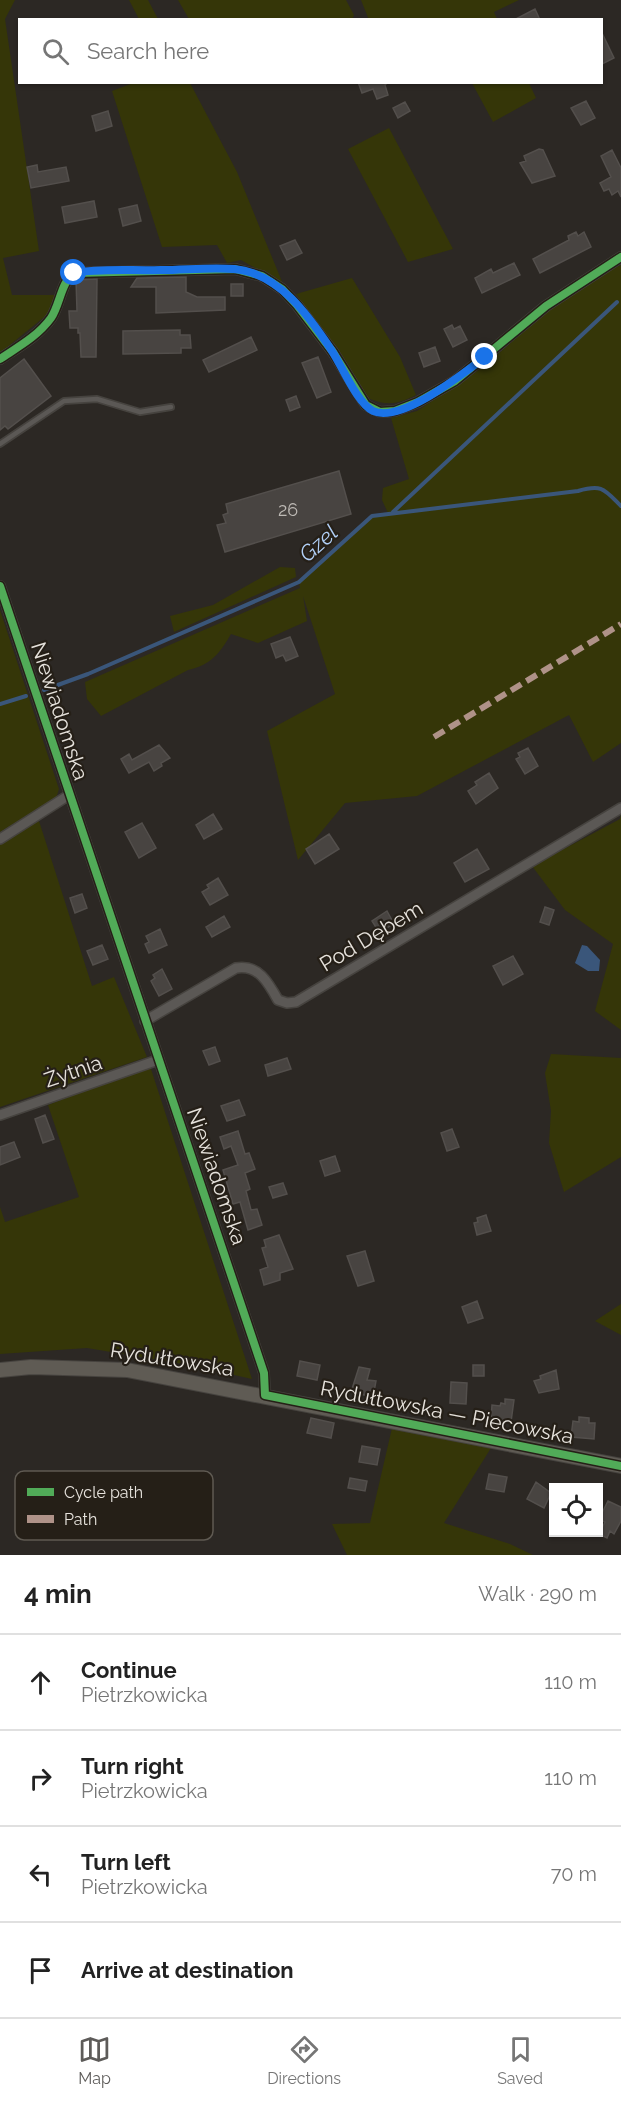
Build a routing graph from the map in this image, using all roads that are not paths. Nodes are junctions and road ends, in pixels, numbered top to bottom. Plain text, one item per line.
1 (621, 258) edge
2 (0, 359) edge
3 (171, 407) dead end
4 (0, 444) edge
5 (0, 586) edge
6 (69, 795) junction
7 (621, 808) edge
8 (0, 839) edge
9 (145, 1021) junction
10 (159, 1060) junction
11 (0, 1115) edge
12 (0, 1370) edge
13 (265, 1395) junction
14 (621, 1466) edge

1 - 2 street
3 - 4 lane
5 - 6 street, Niewiadomska
6 - 8 street
6 - 9 street, Niewiadomska
7 - 9 street, Pod Dębem
9 - 10 street, Niewiadomska
10 - 11 street, Żytnia
10 - 13 street, Niewiadomska
12 - 13 street, Rydułtowska
13 - 14 street, Rydułtowska — Piecowska

